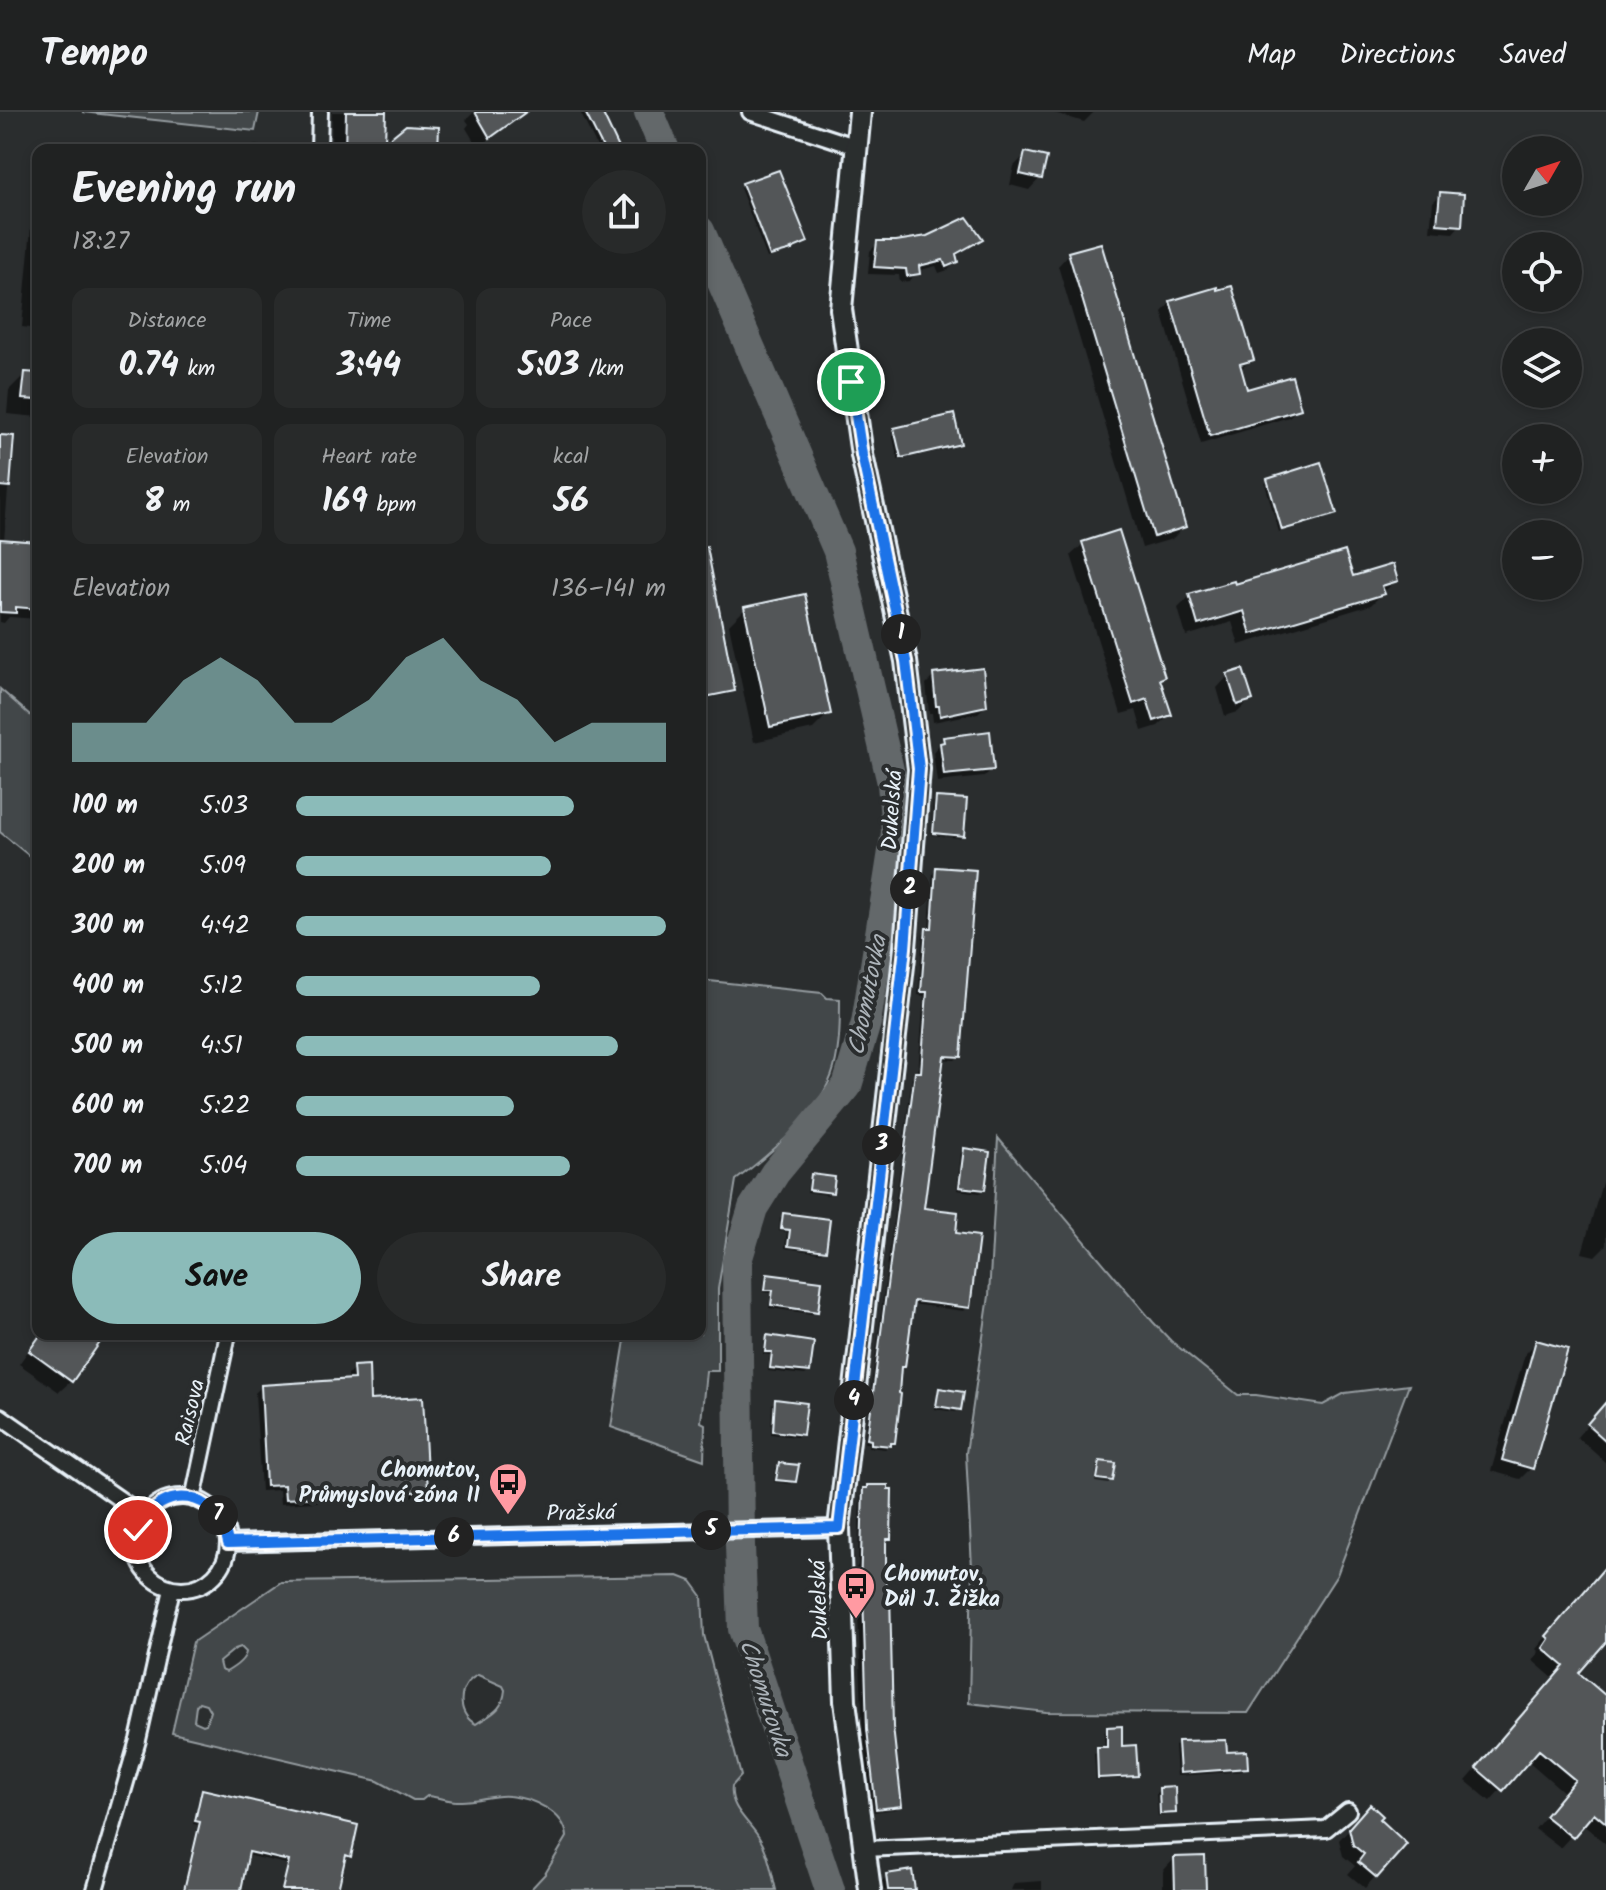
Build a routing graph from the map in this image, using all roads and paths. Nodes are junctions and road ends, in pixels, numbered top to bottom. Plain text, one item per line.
1 (320, 112) edge
2 (750, 112) edge
3 (860, 112) edge
4 (319, 144) edge
5 (857, 147) junction
6 (227, 1340) edge
7 (0, 1416) edge
8 (193, 1499) junction
9 (144, 1516) junction
10 (839, 1528) junction
11 (228, 1543) junction
12 (172, 1589) junction
13 (1348, 1811) dead end
14 (864, 1849) junction
15 (95, 1890) edge
16 (870, 1890) edge

1 - 4 street
2 - 5 street
3 - 5 street, Dukelská
5 - 10 street, Dukelská
6 - 8 street, Raisova
7 - 9 street
8 - 9 street
8 - 11 street
9 - 12 street
10 - 11 street, Pražská
10 - 14 street, Dukelská
11 - 12 street
12 - 15 street
13 - 14 street
14 - 16 street, Dukelská

